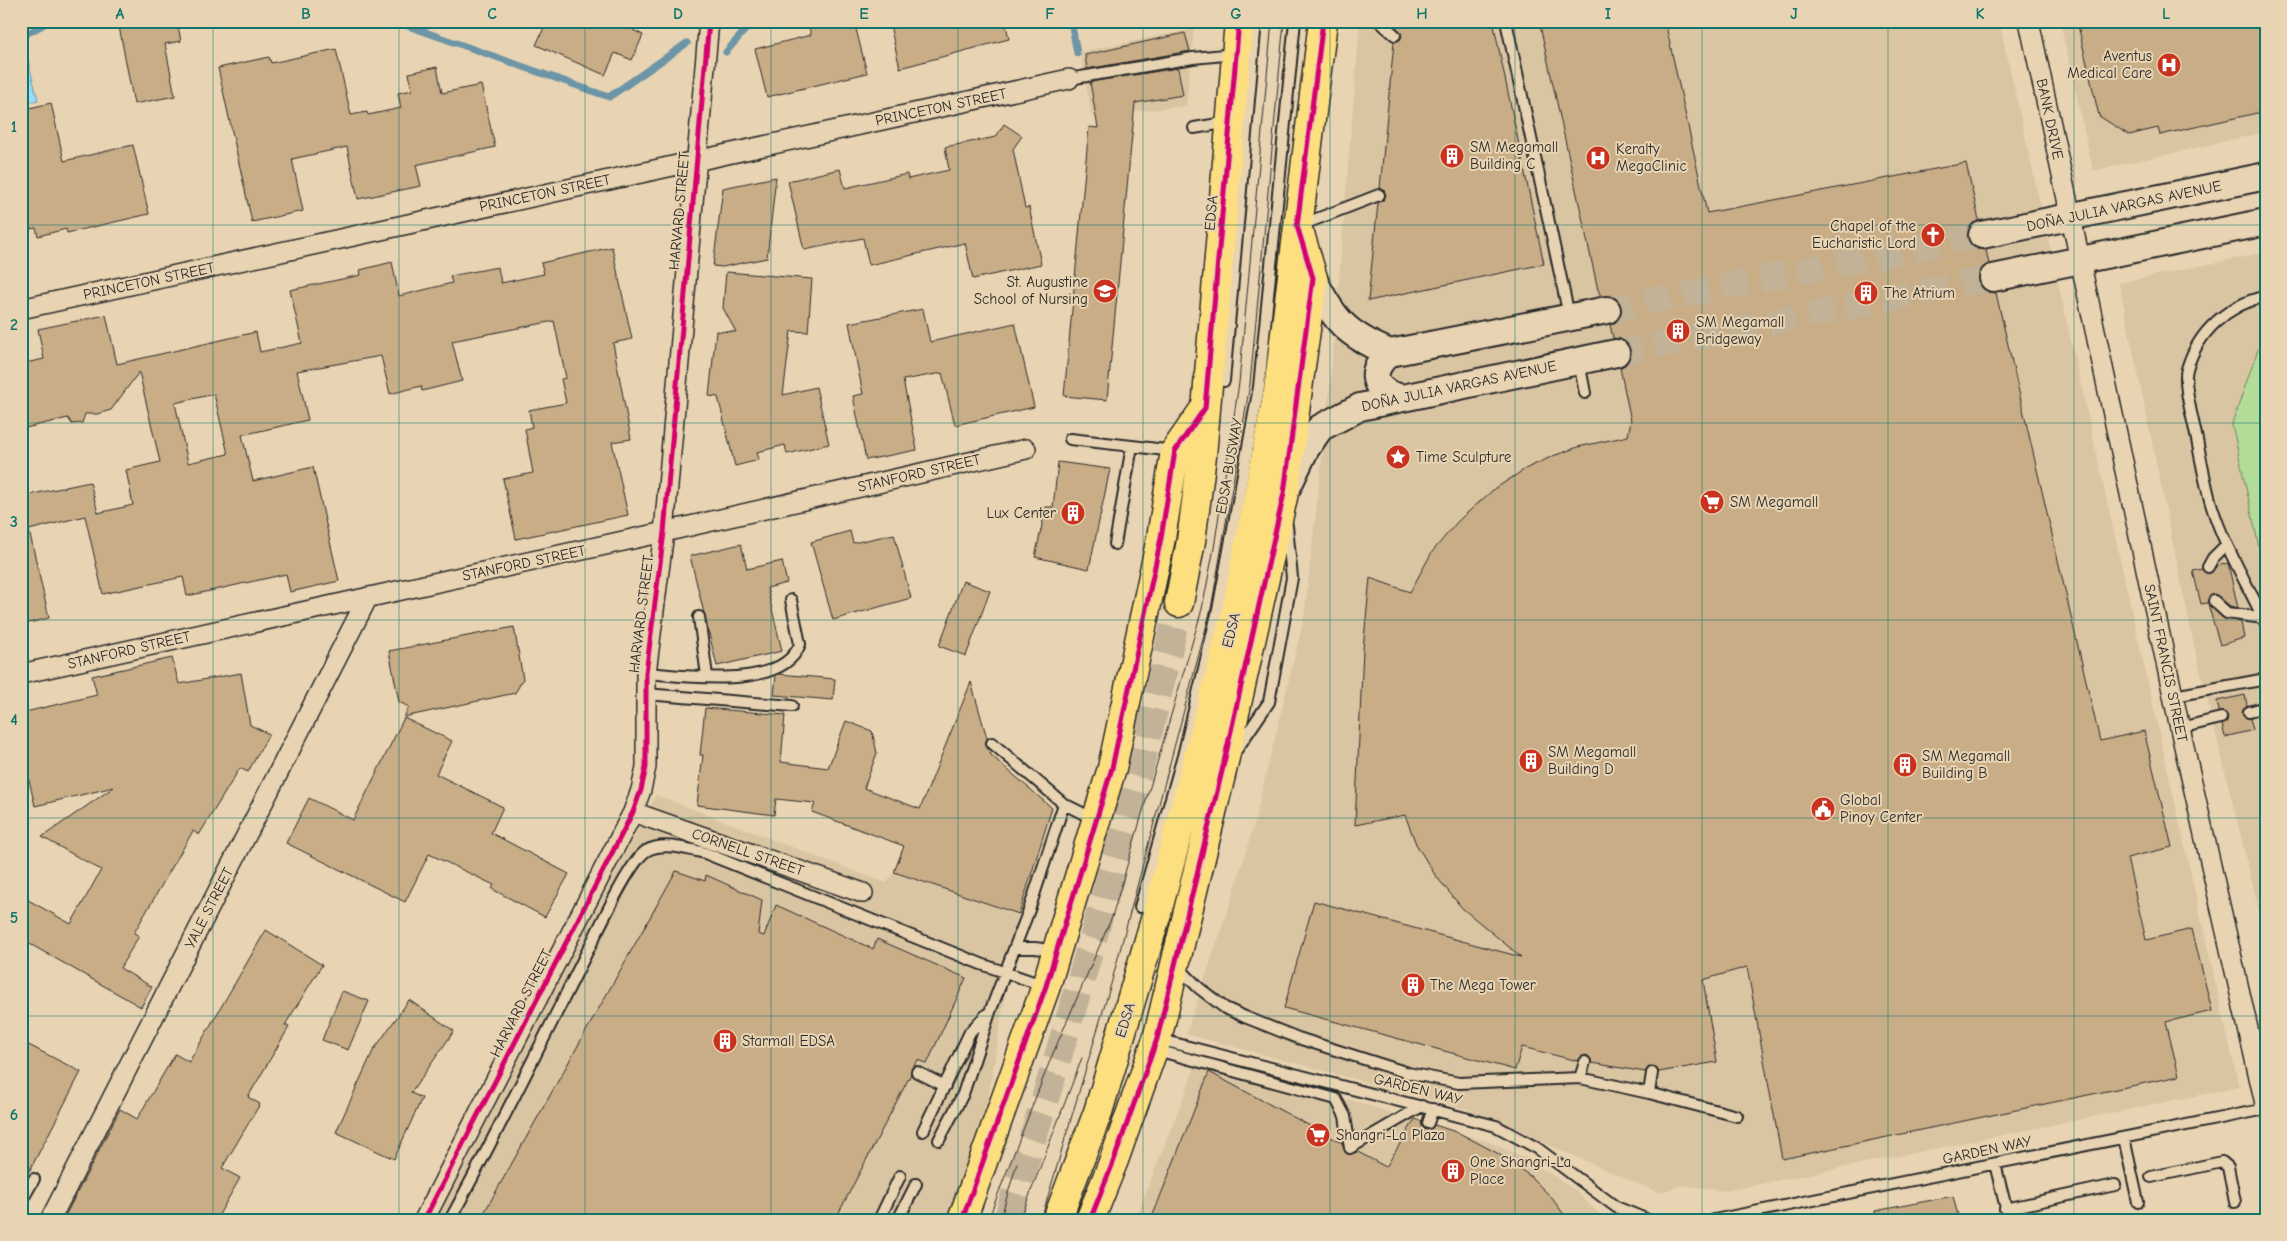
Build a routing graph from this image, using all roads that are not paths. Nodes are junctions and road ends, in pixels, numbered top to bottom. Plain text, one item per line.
1 (709, 21) edge
2 (1239, 21) edge
3 (1256, 21) edge
4 (1295, 21) edge
5 (1323, 21) edge
6 (1379, 21) edge
7 (1506, 21) edge
8 (2029, 21) edge
9 (1395, 35) dead end
10 (1236, 54) junction
11 (1069, 79) joint
12 (1231, 121) junction
13 (1194, 128) dead end
14 (696, 160) junction
15 (2266, 176) edge
16 (1379, 196) dead end
17 (2266, 210) edge
18 (2071, 216) junction
19 (2266, 222) edge
20 (1297, 226) junction
21 (1982, 234) tunnel mouth
22 (2080, 255) junction
23 (1314, 278) junction
24 (1993, 278) tunnel mouth
25 (2266, 296) edge
26 (21, 309) edge
27 (1607, 310) tunnel mouth
28 (1569, 317) junction
29 (1390, 353) junction
30 (1616, 353) tunnel mouth
31 (1578, 360) junction
32 (1224, 381) dead end
33 (1585, 393) dead end
34 (1400, 397) junction
35 (1206, 408) junction
36 (1070, 439) dead end
37 (1132, 446) junction
38 (1026, 449) dead end
39 (1175, 451) junction
40 (1284, 494) junction
41 (664, 532) junction
42 (1115, 544) dead end
43 (2226, 545) junction
44 (2208, 567) dead end
45 (368, 596) junction
46 (791, 600) dead end
47 (2214, 601) dead end
48 (1179, 603) tunnel mouth
49 (699, 617) dead end
50 (2265, 622) edge
51 (21, 674) edge
52 (646, 674) junction
53 (707, 676) junction
54 (2266, 679) edge
55 (646, 694) junction
56 (2174, 696) junction
57 (792, 706) dead end
58 (2266, 707) edge
59 (2249, 712) dead end
60 (2221, 718) dead end
61 (2180, 728) junction
62 (992, 743) dead end
63 (1064, 804) junction
64 (633, 812) junction
65 (1097, 820) junction
66 (863, 893) dead end
67 (1140, 907) dead end
68 (1016, 948) junction
69 (1057, 951) junction
70 (1175, 964) junction
71 (1007, 972) junction
72 (1046, 986) junction
73 (990, 1012) junction
74 (1155, 1044) junction
75 (1585, 1062) dead end
76 (917, 1072) dead end
77 (1652, 1073) dead end
78 (1580, 1078) junction
79 (945, 1086) junction
80 (1649, 1093) junction
81 (1422, 1106) junction
82 (2266, 1108) edge
83 (1433, 1109) junction
84 (1737, 1116) dead end
85 (1428, 1123) dead end
86 (922, 1131) dead end
87 (2124, 1138) junction
88 (939, 1140) dead end
89 (1995, 1164) junction
90 (900, 1176) dead end
91 (2151, 1177) dead end
92 (34, 1179) dead end
93 (916, 1184) dead end
94 (2114, 1185) dead end
95 (21, 1202) edge
96 (2138, 1202) dead end
97 (2235, 1202) dead end
98 (1616, 1207) junction
99 (2005, 1209) junction
100 (1726, 1218) edge
101 (50, 1220) edge
102 (424, 1220) edge
103 (450, 1220) edge
104 (879, 1220) edge
105 (898, 1220) edge
106 (962, 1220) edge
107 (1056, 1220) edge
108 (1090, 1220) edge
109 (1632, 1220) edge
110 (1648, 1220) edge
111 (1714, 1220) edge
112 (2009, 1220) edge

1 - 14 street, HARVARD STREET
2 - 10 highway, EDSA
3 - 32 lane
4 - 67 lane, EDSA BUSWAY
5 - 20 highway, EDSA
6 - 9 lane
7 - 28 lane
8 - 18 street, BANK DRIVE
10 - 11 lane
10 - 12 highway, EDSA
11 - 14 street, PRINCETON STREET
12 - 13 lane
12 - 35 highway, EDSA
14 - 26 street, PRINCETON STREET
14 - 41 street, HARVARD STREET
15 - 18 main road, DOÑA JULIA VARGAS AVENUE
16 - 20 lane
17 - 22 main road
18 - 21 main road, DOÑA JULIA VARGAS AVENUE
18 - 22 street, SAINT FRANCIS STREET
19 - 22 main road
20 - 23 highway
20 - 107 highway, EDSA
22 - 24 main road
22 - 56 street, SAINT FRANCIS STREET
23 - 29 main road
23 - 40 highway
25 - 43 lane
27 - 28 main road
28 - 29 main road
29 - 34 main road
30 - 31 main road, DOÑA JULIA VARGAS AVENUE
31 - 33 lane
31 - 34 main road, DOÑA JULIA VARGAS AVENUE
34 - 40 main road, DOÑA JULIA VARGAS AVENUE
35 - 39 highway
35 - 48 highway, EDSA
36 - 37 lane
37 - 39 lane
37 - 42 lane
38 - 41 street, STANFORD STREET
39 - 65 highway
40 - 70 highway
41 - 45 street, STANFORD STREET
41 - 52 street, HARVARD STREET
43 - 44 lane
43 - 50 lane
45 - 51 street, STANFORD STREET
45 - 101 street, YALE STREET
46 - 53 lane
47 - 50 lane
49 - 53 lane
52 - 53 lane
52 - 55 street, HARVARD STREET
54 - 56 lane
55 - 57 lane
55 - 64 street, HARVARD STREET
56 - 61 street, SAINT FRANCIS STREET
58 - 59 lane
60 - 61 lane
61 - 82 street, SAINT FRANCIS STREET
62 - 63 lane
63 - 65 lane
63 - 68 lane
64 - 66 street, CORNELL STREET
64 - 102 street, HARVARD STREET
65 - 69 highway
68 - 69 lane
68 - 71 lane
69 - 72 highway
70 - 74 highway
70 - 78 lane
71 - 72 lane
71 - 73 lane
71 - 103 lane
72 - 106 highway
73 - 79 lane
73 - 88 lane
74 - 81 lane, GARDEN WAY
74 - 81 lane
74 - 108 highway
75 - 78 lane
76 - 79 lane
77 - 80 lane
78 - 80 lane
79 - 86 lane
80 - 84 lane
81 - 83 lane, GARDEN WAY
82 - 87 lane, GARDEN WAY
83 - 85 lane
83 - 98 lane, GARDEN WAY
87 - 89 lane, GARDEN WAY
87 - 96 lane
89 - 99 lane
89 - 100 lane, GARDEN WAY
90 - 104 lane
91 - 97 lane
92 - 95 lane
93 - 105 lane
94 - 99 lane
98 - 109 lane
98 - 110 lane, GARDEN WAY
99 - 112 lane
100 - 111 lane, GARDEN WAY

